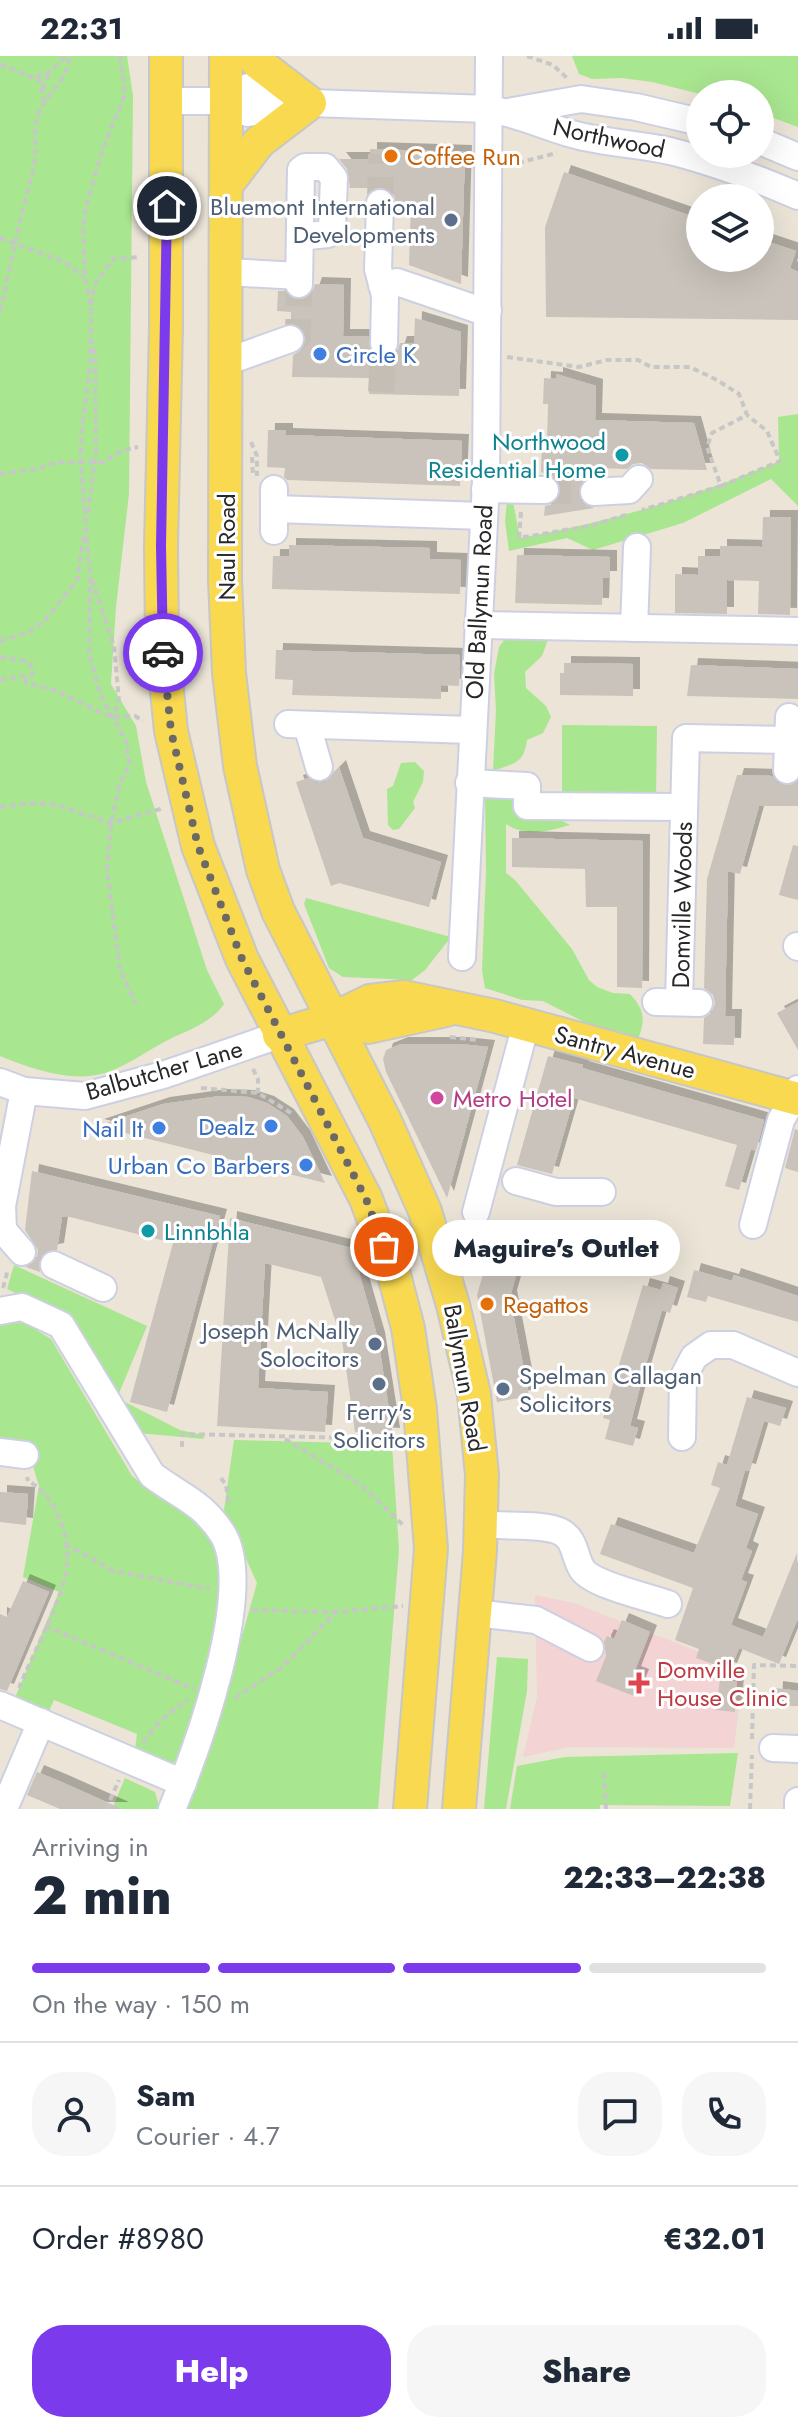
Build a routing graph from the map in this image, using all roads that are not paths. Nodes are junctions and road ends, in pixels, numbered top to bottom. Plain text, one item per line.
1 (166, 56) edge
2 (226, 56) edge
3 (253, 56) edge
4 (489, 56) edge
5 (167, 101) junction
6 (228, 101) junction
7 (310, 103) junction
8 (500, 111) junction
9 (686, 119) edge
10 (774, 147) edge
11 (798, 157) edge
12 (227, 184) junction
13 (798, 196) edge
14 (380, 203) tunnel mouth
15 (300, 229) dead end
16 (227, 272) junction
17 (382, 285) junction
18 (488, 310) junction
19 (290, 339) dead end
20 (384, 343) tunnel mouth
21 (226, 362) junction
22 (639, 479) dead end
23 (485, 489) junction
24 (534, 490) tunnel mouth
25 (594, 492) tunnel mouth
26 (270, 504) road end
27 (484, 516) junction
28 (637, 547) dead end
29 (478, 625) junction
30 (634, 628) junction
31 (798, 631) edge
32 (471, 730) junction
33 (319, 767) dead end
34 (787, 770) dead end
35 (469, 783) junction
36 (684, 807) junction
37 (462, 957) dead end
38 (678, 1002) dead end
39 (333, 1019) junction
40 (526, 1024) junction
41 (279, 1035) junction
42 (12, 1087) edge
43 (796, 1095) edge
44 (516, 1181) dead end
45 (602, 1192) dead end
46 (476, 1212) dead end
47 (753, 1225) dead end
48 (18, 1247) road end
49 (54, 1265) dead end
50 (103, 1288) dead end
51 (3, 1310) edge
52 (798, 1373) edge
53 (682, 1437) dead end
54 (481, 1524) junction
55 (668, 1604) dead end
56 (475, 1613) junction
57 (590, 1648) dead end
58 (5, 1707) edge
59 (41, 1722) junction
60 (183, 1783) junction
61 (798, 1801) edge
62 (4, 1809) edge
63 (172, 1809) edge
64 (410, 1809) edge
65 (459, 1809) edge
66 (798, 1809) edge

1 - 5 main road
2 - 6 main road, Naul Road
3 - 7 main road
4 - 8 street, Old Ballymun Road
5 - 6 street
5 - 41 main road
6 - 7 street
6 - 12 main road, Naul Road
7 - 8 street
7 - 12 main road
8 - 9 street, Northwood
8 - 13 street, Northwood
8 - 18 street, Old Ballymun Road
10 - 11 street
12 - 16 main road, Naul Road
14 - 17 street
15 - 16 street
16 - 21 main road, Naul Road
17 - 18 street
17 - 20 street
18 - 23 street, Old Ballymun Road
19 - 21 street
21 - 39 main road, Naul Road
22 - 25 street
23 - 24 street
23 - 27 street, Old Ballymun Road
26 - 27 street
27 - 29 street, Old Ballymun Road
28 - 30 street
29 - 30 street
29 - 32 street, Old Ballymun Road
30 - 31 street
32 - 33 street
32 - 35 street, Old Ballymun Road
34 - 36 street, Domville Woods
35 - 36 street, Domville Woods
35 - 37 street, Old Ballymun Road
36 - 38 street, Domville Woods
39 - 40 main road, Santry Avenue
39 - 41 main road, Santry Avenue
39 - 54 main road, Ballymun Road
40 - 43 main road, Santry Avenue
40 - 46 street
41 - 42 street, Balbutcher Lane
41 - 64 main road, Ballymun Road
42 - 48 street
43 - 47 street
44 - 45 street
49 - 50 street
51 - 60 street
52 - 53 street
54 - 55 street
54 - 56 main road, Ballymun Road
56 - 57 street
56 - 65 main road, Ballymun Road
58 - 59 street
59 - 60 street
59 - 62 street
60 - 63 street
61 - 66 street

